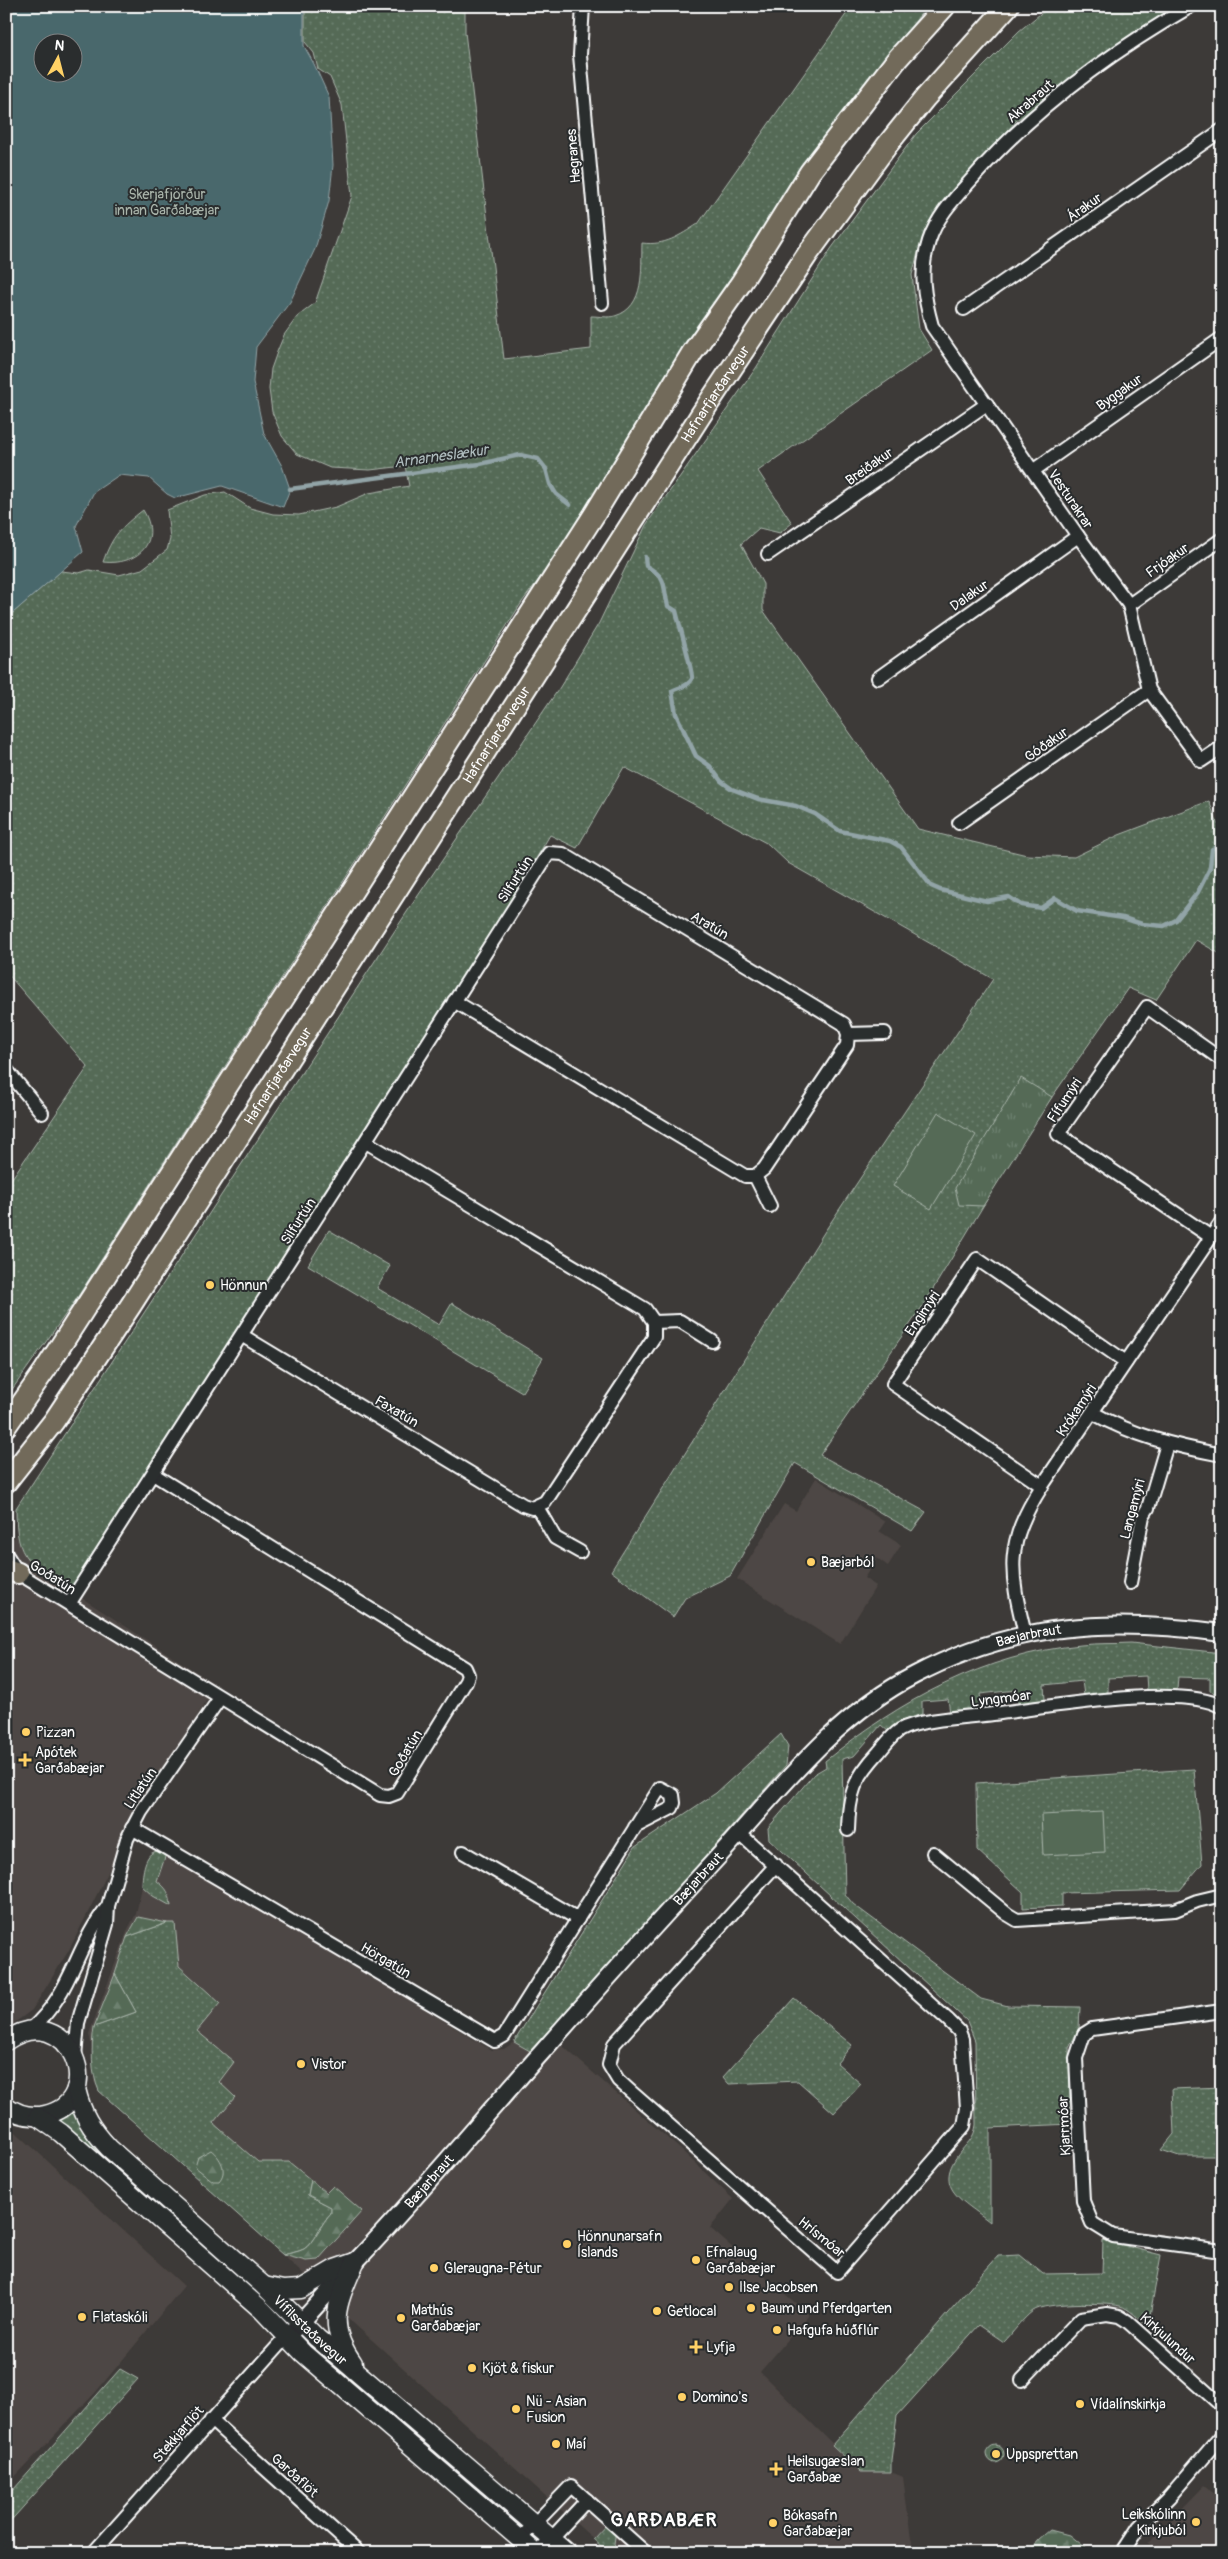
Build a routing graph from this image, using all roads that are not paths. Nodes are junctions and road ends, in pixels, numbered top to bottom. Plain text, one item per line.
1 (583, 6) edge
2 (944, 6) edge
3 (1013, 6) edge
4 (1190, 6) edge
5 (1002, 13) edge
6 (1222, 130) edge
7 (926, 254) joint
8 (602, 303) dead end
9 (964, 309) dead end
10 (1222, 338) edge
11 (987, 404) junction
12 (1034, 470) junction
13 (1078, 536) junction
14 (1222, 539) edge
15 (768, 554) dead end
16 (1129, 605) junction
17 (878, 678) dead end
18 (1150, 690) junction
19 (1222, 747) edge
20 (960, 823) dead end
21 (549, 853) joint
22 (454, 1001) junction
23 (885, 1033) dead end
24 (848, 1034) junction
25 (1222, 1060) edge
26 (6, 1068) edge
27 (42, 1113) dead end
28 (366, 1142) junction
29 (755, 1176) junction
30 (770, 1206) dead end
31 (1222, 1221) edge
32 (1211, 1237) junction
33 (654, 1322) junction
34 (243, 1336) junction
35 (712, 1341) dead end
36 (1126, 1362) junction
37 (1093, 1413) junction
38 (6, 1426) edge
39 (1167, 1444) junction
40 (1222, 1455) edge
41 (153, 1474) junction
42 (6, 1482) edge
43 (1042, 1486) junction
44 (537, 1507) junction
45 (580, 1552) dead end
46 (6, 1554) edge
47 (12, 1571) edge
48 (1130, 1583) dead end
49 (69, 1604) junction
50 (1222, 1633) edge
51 (1025, 1634) junction
52 (220, 1698) junction
53 (1222, 1707) edge
54 (635, 1827) dead end
55 (132, 1828) junction
56 (848, 1830) dead end
57 (739, 1834) junction
58 (463, 1852) dead end
59 (933, 1853) dead end
60 (776, 1865) junction
61 (1222, 1895) edge
62 (108, 1906) junction
63 (578, 1918) junction
64 (1222, 2011) edge
65 (14, 2035) edge
66 (75, 2057) junction
67 (76, 2089) junction
68 (10, 2111) edge
69 (38, 2117) junction
70 (1222, 2251) edge
71 (355, 2262) junction
72 (264, 2286) junction
73 (301, 2323) junction
74 (287, 2336) junction
75 (361, 2375) junction
76 (1022, 2380) dead end
77 (1222, 2406) edge
78 (211, 2420) junction
79 (1222, 2435) edge
80 (587, 2500) junction
81 (534, 2524) junction
82 (520, 2539) junction
83 (551, 2539) junction
84 (354, 2551) edge
85 (93, 2553) edge
86 (537, 2553) edge
87 (568, 2553) edge
88 (646, 2553) edge
89 (1122, 2553) edge

1 - 8 street, Hegranes
2 - 38 main road
3 - 5 main road, Hafnarfjarðarvegur
4 - 7 street, Akrabraut
5 - 42 main road, Hafnarfjarðarvegur
6 - 9 street, Árakur
7 - 11 street, Vesturakrar
10 - 12 street, Byggakur
11 - 12 street, Vesturakrar
11 - 15 street, Breiðakur
12 - 13 street, Vesturakrar
13 - 16 street, Vesturakrar
13 - 17 street, Dalakur
14 - 16 street, Frjóakur
16 - 18 street, Vesturakrar
18 - 19 street, Vesturakrar
18 - 20 street, Góðakur
21 - 22 street, Silfurtún
21 - 24 street, Aratún
22 - 28 street, Silfurtún
22 - 29 street
23 - 24 street
24 - 29 street
25 - 32 street, Fífumýri
26 - 27 street
28 - 33 street
28 - 34 street, Silfurtún
29 - 30 street
31 - 32 street, Krókamýri
32 - 36 street, Krókamýri
33 - 35 street
33 - 44 street
34 - 41 street, Silfurtún
34 - 44 street, Faxatún
36 - 37 street, Krókamýri
36 - 43 street, Engimýri
37 - 39 street
37 - 43 street, Krókamýri
39 - 40 street
39 - 48 street, Langamýri
41 - 49 street, Silfurtún
41 - 52 street, Goðatún
43 - 51 street, Krókamýri
44 - 45 street
46 - 47 street, Goðatún
47 - 49 street, Goðatún
49 - 52 street, Goðatún
50 - 51 street, Bæjarbraut
51 - 57 street, Bæjarbraut
52 - 55 street, Litlatún
53 - 56 street, Lyngmóar
54 - 63 street, Hörgatún
55 - 62 street, Litlatún
55 - 63 street, Hörgatún
57 - 60 street, Hrísmóar
57 - 71 street, Bæjarbraut
58 - 63 street
59 - 61 street
60 - 60 street, Hrísmóar
62 - 65 street, Litlatún
62 - 66 street, Litlatún
64 - 70 street, Kjarrmóar
65 - 66 main road
66 - 67 main road, Vífilsstaðavegur
67 - 69 main road
67 - 72 main road, Vífilsstaðavegur
68 - 69 main road, Vífilsstaðavegur
69 - 74 main road, Vífilsstaðavegur
71 - 72 main road
71 - 73 street, Bæjarbraut
71 - 75 main road
72 - 73 main road, Vífilsstaðavegur
73 - 74 street, Bæjarbraut
73 - 75 main road, Vífilsstaðavegur
74 - 78 street, Stekkjarflöt
74 - 82 main road, Vífilsstaðavegur
75 - 81 main road, Vífilsstaðavegur
76 - 77 street, Kirkjulundur
78 - 84 street, Garðaflöt
78 - 85 street, Stekkjarflöt
79 - 89 street
80 - 81 street
80 - 83 street
80 - 88 street
81 - 82 street
81 - 83 main road, Vífilsstaðavegur
82 - 86 main road, Vífilsstaðavegur
83 - 86 street
83 - 87 main road, Vífilsstaðavegur

